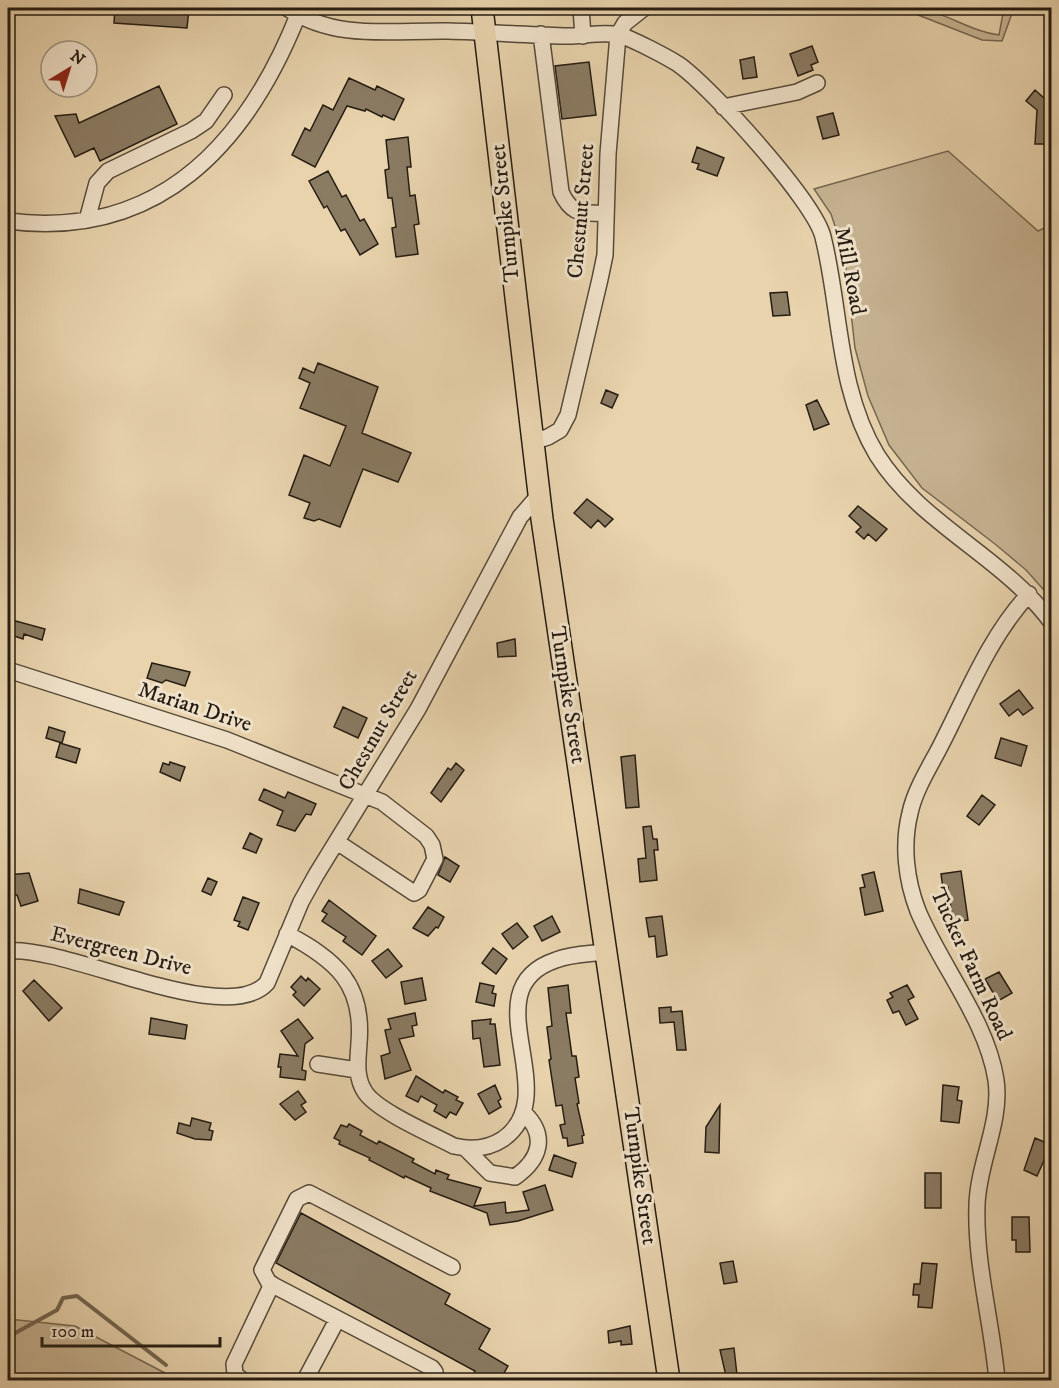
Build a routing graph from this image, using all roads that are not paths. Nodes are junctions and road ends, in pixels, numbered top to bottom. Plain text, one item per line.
1 (482, 8) edge
2 (580, 8) edge
3 (644, 8) edge
4 (292, 11) edge
5 (484, 32) junction
6 (541, 34) junction
7 (618, 35) junction
8 (583, 36) junction
9 (817, 83) dead end
10 (224, 95) dead end
11 (723, 107) junction
12 (606, 214) junction
13 (87, 220) junction
14 (8, 222) edge
15 (532, 442) junction
16 (540, 494) junction
17 (1029, 594) junction
18 (1052, 623) edge
19 (8, 670) edge
20 (366, 796) junction
21 (337, 842) junction
22 (287, 934) junction
23 (8, 951) edge
24 (605, 952) junction
25 (260, 991) joint
26 (318, 1064) dead end
27 (357, 1070) junction
28 (524, 1113) junction
29 (466, 1149) junction
30 (452, 1267) dead end
31 (272, 1284) junction
32 (337, 1320) junction
33 (242, 1380) edge
34 (305, 1380) edge
35 (434, 1380) edge
36 (669, 1380) edge
37 (997, 1380) edge

1 - 5 highway, Turnpike Street
2 - 8 street
3 - 7 street
4 - 5 street, Mill Road
4 - 13 street
5 - 6 street, Mill Road
5 - 15 highway, Turnpike Street
6 - 8 street, Mill Road
6 - 12 street
7 - 8 street, Mill Road
7 - 11 street, Mill Road
7 - 12 street, Chestnut Street
9 - 11 street
10 - 13 street
11 - 17 street, Mill Road
12 - 15 street, Chestnut Street
13 - 14 street
15 - 16 highway, Turnpike Street
16 - 20 street, Chestnut Street
16 - 24 highway, Turnpike Street
17 - 18 street, Mill Road
17 - 37 street, Tucker Farm Road
19 - 20 street, Marian Drive
20 - 21 street, Chestnut Street
20 - 21 street, Marian Drive
21 - 22 street, Chestnut Street
22 - 25 street, Chestnut Street
22 - 27 street
23 - 25 street, Evergreen Drive
24 - 28 street
24 - 36 highway, Turnpike Street
26 - 27 street
27 - 29 street
28 - 29 street
28 - 29 street
30 - 31 street
31 - 32 street
31 - 33 street
32 - 34 street
32 - 35 street

